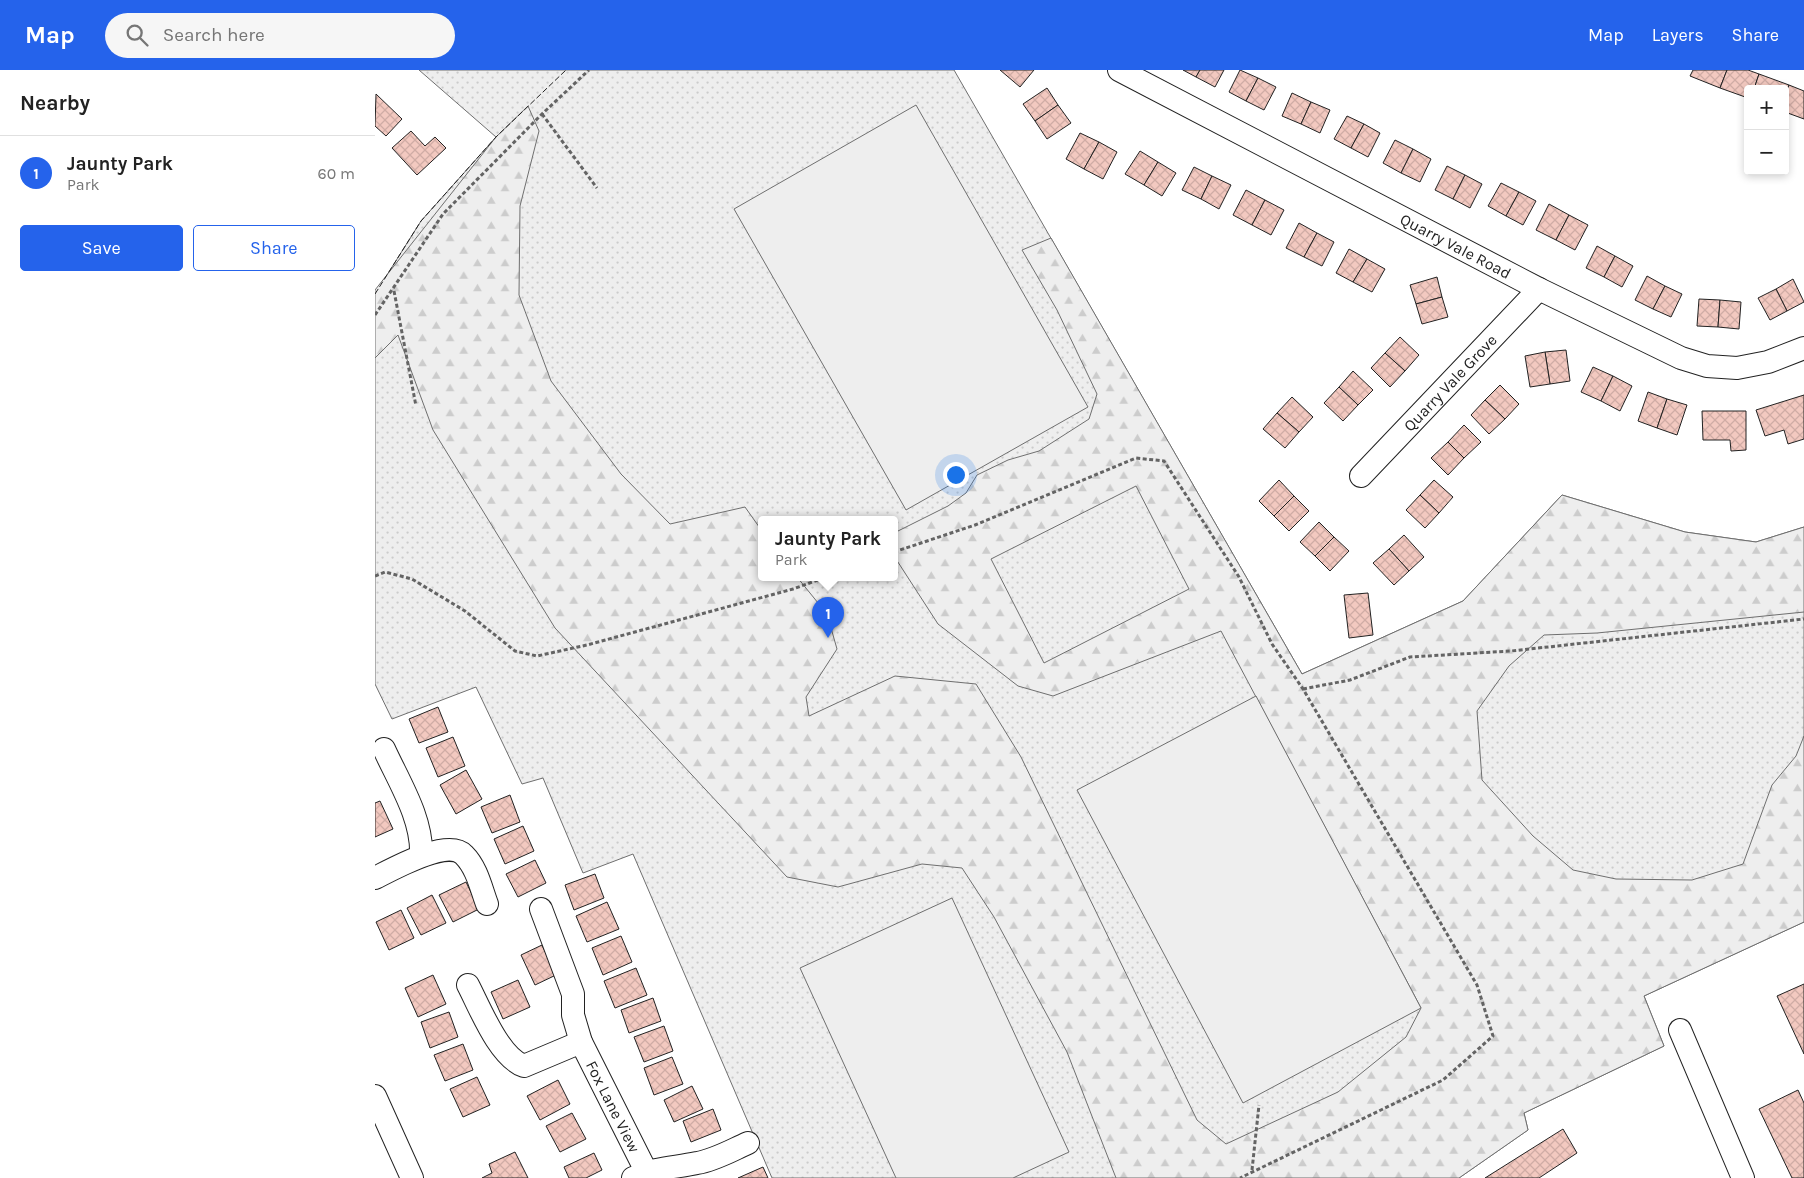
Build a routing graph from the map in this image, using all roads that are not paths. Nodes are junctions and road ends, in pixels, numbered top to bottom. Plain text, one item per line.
1 (1119, 70) edge
2 (1539, 289) junction
3 (1804, 348) edge
4 (1361, 476) dead end
5 (384, 749) dead end
6 (421, 856) junction
7 (375, 878) edge
8 (487, 904) dead end
9 (541, 909) dead end
10 (467, 985) dead end
11 (1680, 1030) dead end
12 (581, 1042) junction
13 (375, 1096) edge
14 (748, 1143) dead end
15 (639, 1175) edge
16 (412, 1178) edge
17 (1743, 1178) edge

1 - 2 street, Quarry Vale Road
2 - 3 street, Quarry Vale Road
2 - 4 street, Quarry Vale Grove
5 - 6 street
6 - 7 street
6 - 8 street
9 - 12 street, Fox Lane View
10 - 12 street, Fox Lane View
11 - 17 street
12 - 15 street, Fox Lane View
13 - 16 street
14 - 15 street, Fox Lane View

